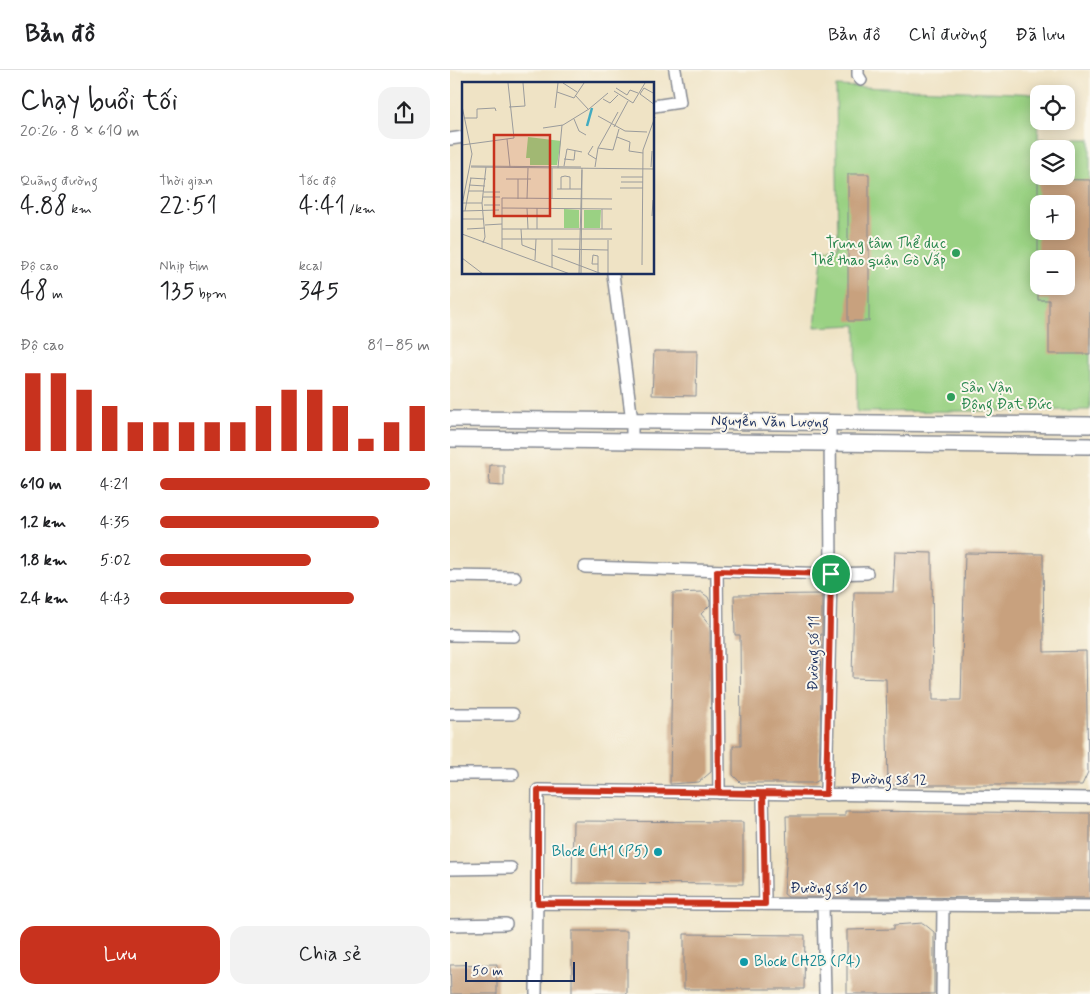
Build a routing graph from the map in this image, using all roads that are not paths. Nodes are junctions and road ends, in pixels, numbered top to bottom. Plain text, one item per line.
1 (675, 70) edge
2 (655, 106) edge
3 (613, 275) edge
4 (450, 419) edge
5 (632, 421) junction
6 (830, 423) junction
7 (1090, 426) edge
8 (450, 439) edge
9 (632, 441) junction
10 (830, 443) junction
11 (1090, 446) edge
12 (585, 567) dead end
13 (717, 571) junction
14 (867, 573) dead end
15 (831, 574) junction
16 (450, 576) edge
17 (515, 577) dead end
18 (450, 635) edge
19 (514, 636) dead end
20 (450, 714) edge
21 (513, 714) dead end
22 (450, 774) edge
23 (513, 774) dead end
24 (719, 793) junction
25 (763, 794) junction
26 (826, 794) junction
27 (1090, 798) edge
28 (511, 868) dead end
29 (450, 869) edge
30 (538, 903) junction
31 (765, 904) junction
32 (822, 904) junction
33 (943, 905) junction
34 (1090, 906) edge
35 (506, 924) dead end
36 (450, 925) edge
37 (536, 994) edge
38 (826, 994) edge
39 (942, 994) edge

1 - 2 street
3 - 5 street
4 - 5 street, Nguyễn Văn Lượng
5 - 6 street, Nguyễn Văn Lượng
5 - 9 street
6 - 7 street, Nguyễn Văn Lượng
6 - 10 street, Đường số 11
8 - 9 street, Nguyễn Văn Lượng
9 - 10 street, Nguyễn Văn Lượng
10 - 11 street, Nguyễn Văn Lượng
10 - 15 street, Đường số 11
12 - 13 street
13 - 15 street
13 - 24 street
14 - 15 street
15 - 26 street, Đường số 11
16 - 17 street
18 - 19 street
20 - 21 street
22 - 23 street
24 - 25 street, Đường số 12
24 - 30 street, Đường số 12
25 - 26 street, Đường số 12
25 - 31 street
26 - 27 street, Đường số 12
28 - 29 street
30 - 31 street, Đường số 10
30 - 37 street
31 - 32 street, Đường số 10
32 - 33 street, Đường số 10
32 - 38 street
33 - 34 street, Đường số 10
33 - 39 street
35 - 36 street

